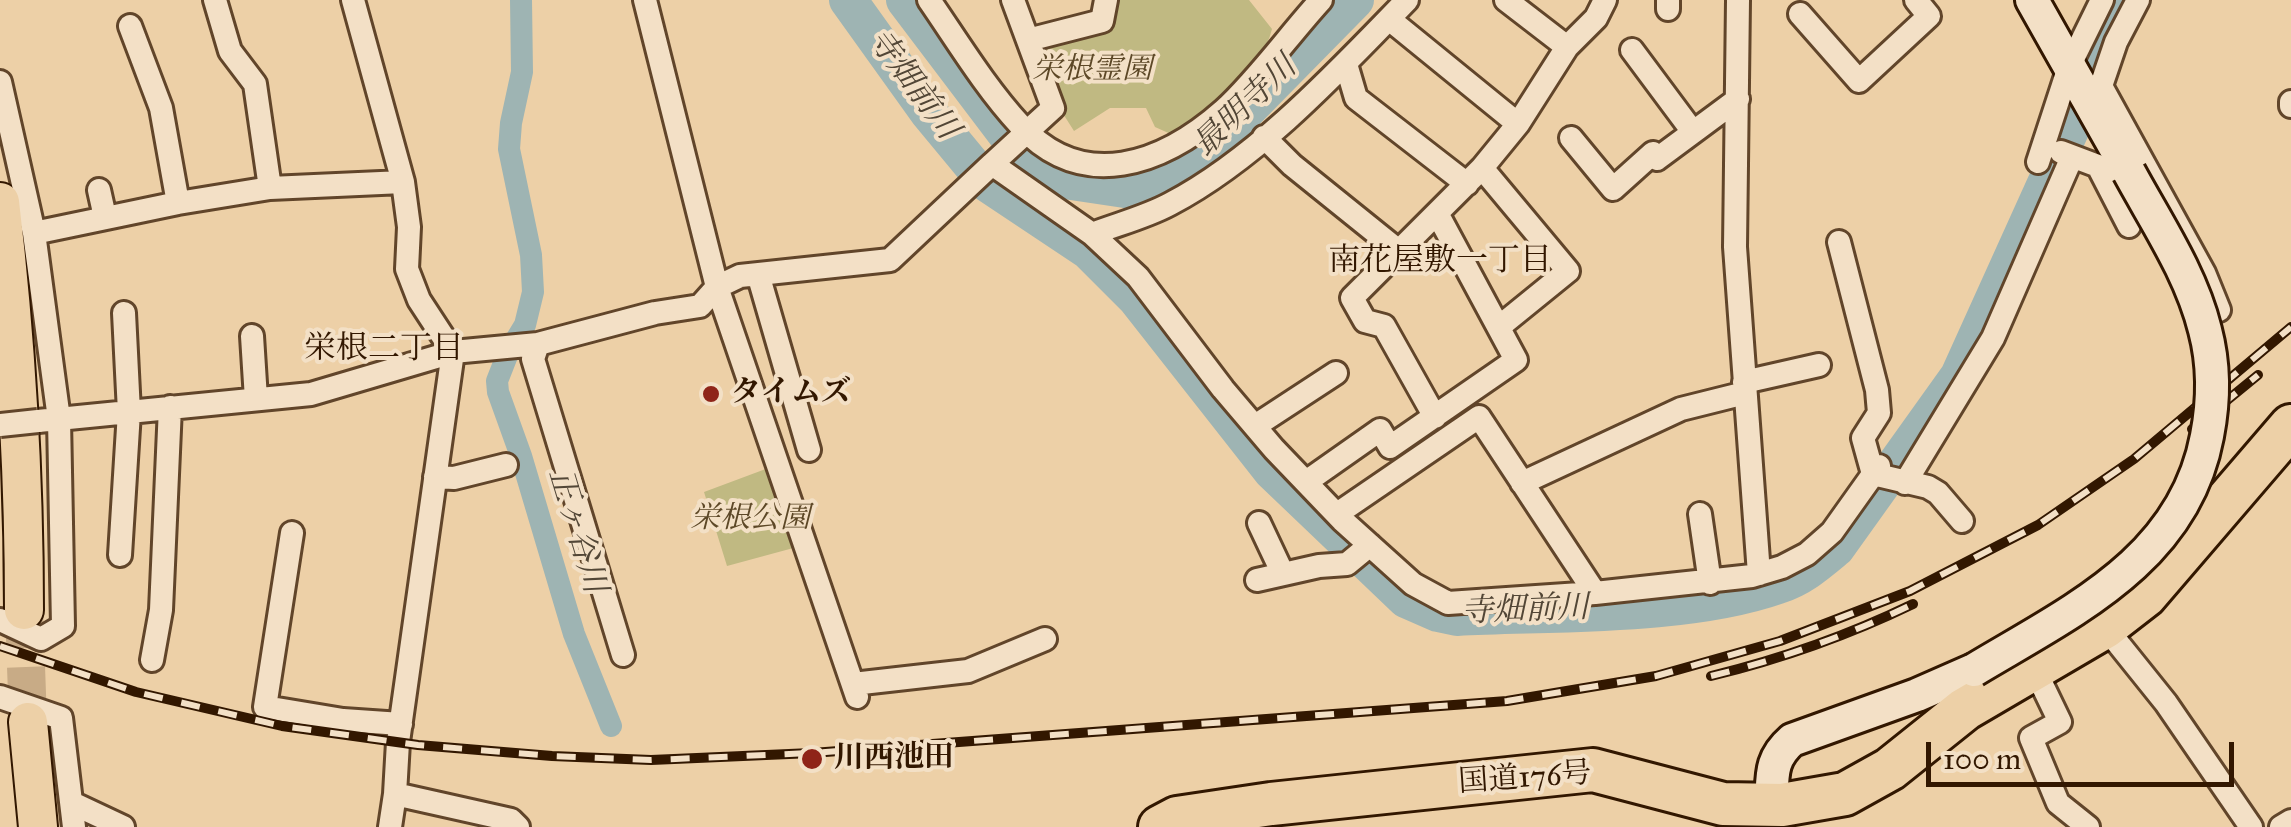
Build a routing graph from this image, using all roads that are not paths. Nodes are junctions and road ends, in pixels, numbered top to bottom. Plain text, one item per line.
1 (214, 0) edge
2 (353, 0) edge
3 (645, 0) edge
4 (929, 0) edge
5 (1013, 0) edge
6 (1106, 0) edge
7 (1321, 0) edge
8 (1407, 0) edge
9 (1506, 0) edge
10 (1605, 0) edge
11 (1738, 0) edge
12 (1916, 0) edge
13 (2032, 0) edge
14 (2102, 0) edge
15 (2138, 0) edge
16 (1800, 14) dead end
17 (1389, 18) junction
18 (130, 26) dead end
19 (1028, 40) junction
20 (1567, 47) junction
21 (1632, 50) dead end
22 (1346, 64) junction
23 (2071, 72) junction
24 (0, 82) edge
25 (1738, 100) junction
26 (1518, 124) junction
27 (1694, 132) junction
28 (1025, 135) junction
29 (1264, 137) junction
30 (1571, 138) dead end
31 (2072, 158) junction
32 (986, 170) junction
33 (1474, 176) junction
34 (403, 182) junction
35 (270, 188) junction
36 (99, 190) dead end
37 (0, 202) edge
38 (178, 203) junction
39 (1438, 215) junction
40 (105, 217) junction
41 (2129, 226) dead end
42 (34, 233) junction
43 (1092, 234) junction
44 (1839, 242) dead end
45 (1400, 252) junction
46 (758, 274) junction
47 (718, 286) junction
48 (2218, 310) dead end
49 (124, 312) dead end
50 (1498, 326) junction
51 (252, 336) dead end
52 (523, 346) junction
53 (453, 352) junction
54 (1820, 365) dead end
55 (1336, 373) dead end
56 (1744, 387) junction
57 (256, 399) junction
58 (170, 407) junction
59 (129, 412) junction
60 (1435, 417) junction
61 (48, 420) junction
62 (0, 426) edge
63 (1255, 426) junction
64 (2291, 426) edge
65 (809, 450) dead end
66 (506, 465) dead end
67 (436, 476) junction
68 (1886, 476) junction
69 (1306, 482) junction
70 (1522, 482) junction
71 (1337, 514) junction
72 (1700, 514) dead end
73 (1962, 521) dead end
74 (1259, 524) dead end
75 (292, 532) dead end
76 (1370, 545) junction
77 (120, 555) dead end
78 (1283, 574) junction
79 (1759, 574) junction
80 (1256, 580) dead end
81 (1710, 582) junction
82 (1595, 594) junction
83 (12, 615) edge
84 (2105, 627) junction
85 (1045, 639) dead end
86 (624, 655) dead end
87 (152, 660) dead end
88 (2034, 668) junction
89 (14, 709) edge
90 (401, 724) junction
91 (395, 794) junction
92 (1780, 813) edge
93 (73, 815) edge
94 (2291, 821) edge
95 (38, 827) edge
96 (123, 827) edge
97 (390, 827) edge
98 (518, 827) edge
99 (1160, 827) edge
100 (2088, 827) edge
101 (2251, 827) edge
102 (2281, 827) edge

1 - 35 street
2 - 34 street
3 - 47 street
4 - 28 street
5 - 19 street
6 - 19 street
7 - 28 street
8 - 17 street
9 - 20 street
10 - 20 street
11 - 25 street
12 - 16 street
13 - 23 street
14 - 23 street
15 - 48 street
17 - 22 street
17 - 26 street
18 - 38 street
19 - 28 street
20 - 26 street
21 - 27 street
22 - 29 street
22 - 33 street
23 - 31 street
23 - 92 street, bridge
24 - 42 street
25 - 27 street
25 - 56 street
26 - 33 street
27 - 30 street
28 - 32 street
29 - 43 street
29 - 45 street
31 - 41 street
31 - 68 street
32 - 43 street
32 - 46 street
33 - 39 street
33 - 50 street
34 - 35 street
34 - 53 street
35 - 38 street
36 - 40 street
37 - 83 main road
38 - 40 street
39 - 45 street
39 - 50 street
40 - 42 street
42 - 61 street
43 - 63 street
44 - 68 street
45 - 60 street
46 - 47 street
46 - 65 street
47 - 52 street
47 - 85 street
49 - 59 street
50 - 60 street
51 - 57 street
52 - 53 street
52 - 86 street
53 - 57 street
53 - 67 street
54 - 56 street
55 - 63 street
56 - 70 street
56 - 79 street
57 - 58 street
58 - 59 street
58 - 87 street
59 - 61 street
59 - 77 street
60 - 69 street
61 - 62 street, bridge
61 - 83 street
63 - 69 street
64 - 84 highway, 国道176号
66 - 67 street
67 - 90 street
68 - 73 street
68 - 79 street
69 - 71 street
70 - 71 street
70 - 82 street
71 - 76 street
72 - 81 street
74 - 78 street
75 - 90 street
76 - 78 street
76 - 82 street
78 - 80 street
79 - 81 street
81 - 82 street
84 - 88 highway, 国道176号
84 - 101 street
88 - 92 highway, 国道176号
88 - 100 street
89 - 93 street
89 - 95 main road
90 - 91 street
91 - 97 street
91 - 98 street
92 - 99 highway, 国道176号
93 - 96 street
94 - 102 street

